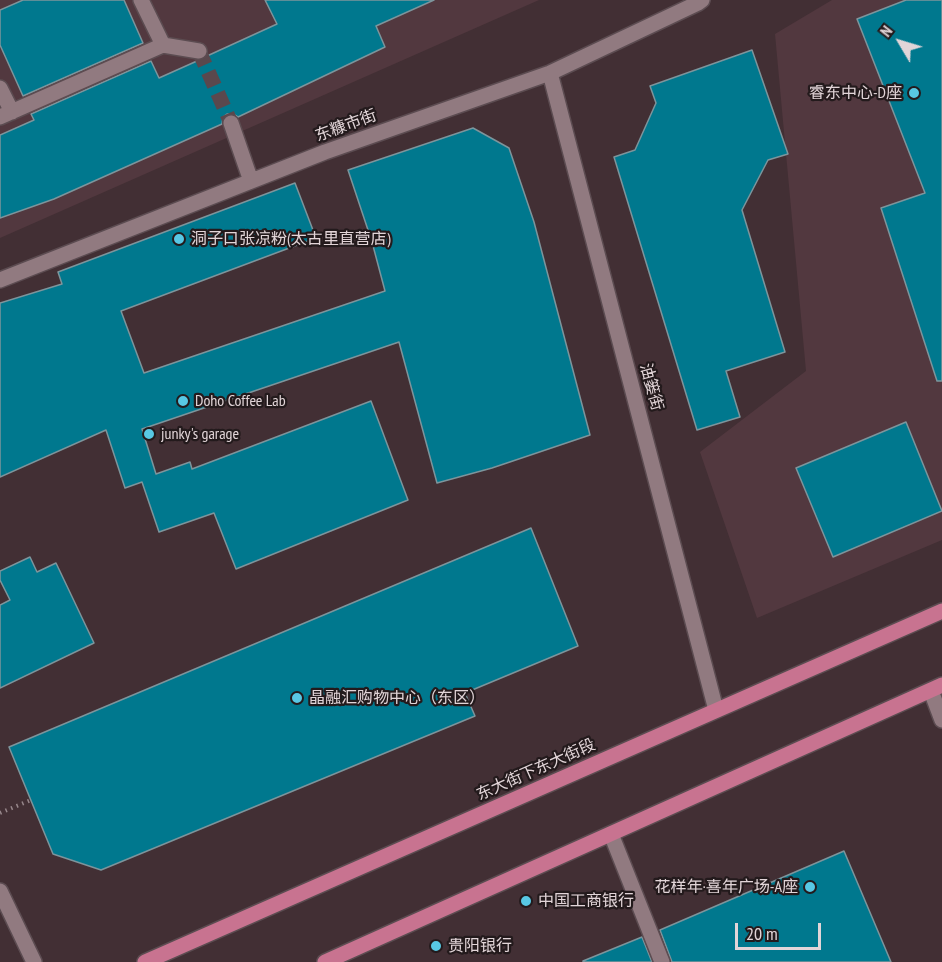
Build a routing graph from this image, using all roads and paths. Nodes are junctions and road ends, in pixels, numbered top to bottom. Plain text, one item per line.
1 (141, 0) edge
2 (702, 0) edge
3 (162, 45) junction
4 (199, 51) dead end
5 (550, 73) junction
6 (0, 88) edge
7 (6, 115) edge
8 (231, 123) tunnel mouth
9 (251, 181) junction
10 (0, 280) edge
11 (942, 611) edge
12 (936, 688) edge
13 (716, 710) junction
14 (942, 720) edge
15 (31, 800) dead end
16 (0, 813) edge
17 (611, 834) junction
18 (0, 891) edge
19 (34, 962) edge
20 (146, 962) edge
21 (325, 962) edge
22 (662, 962) edge

1 - 3 street
2 - 5 street, 东糠市街
3 - 4 street
3 - 7 street
5 - 9 street, 东糠市街
5 - 13 street, 油篓街
6 - 7 street
8 - 9 street
9 - 10 street, 东糠市街
11 - 13 main road, 东大街下东大街段
12 - 14 street
12 - 17 main road
13 - 20 main road, 东大街下东大街段
15 - 16 path
17 - 21 main road
17 - 22 street
18 - 19 street

